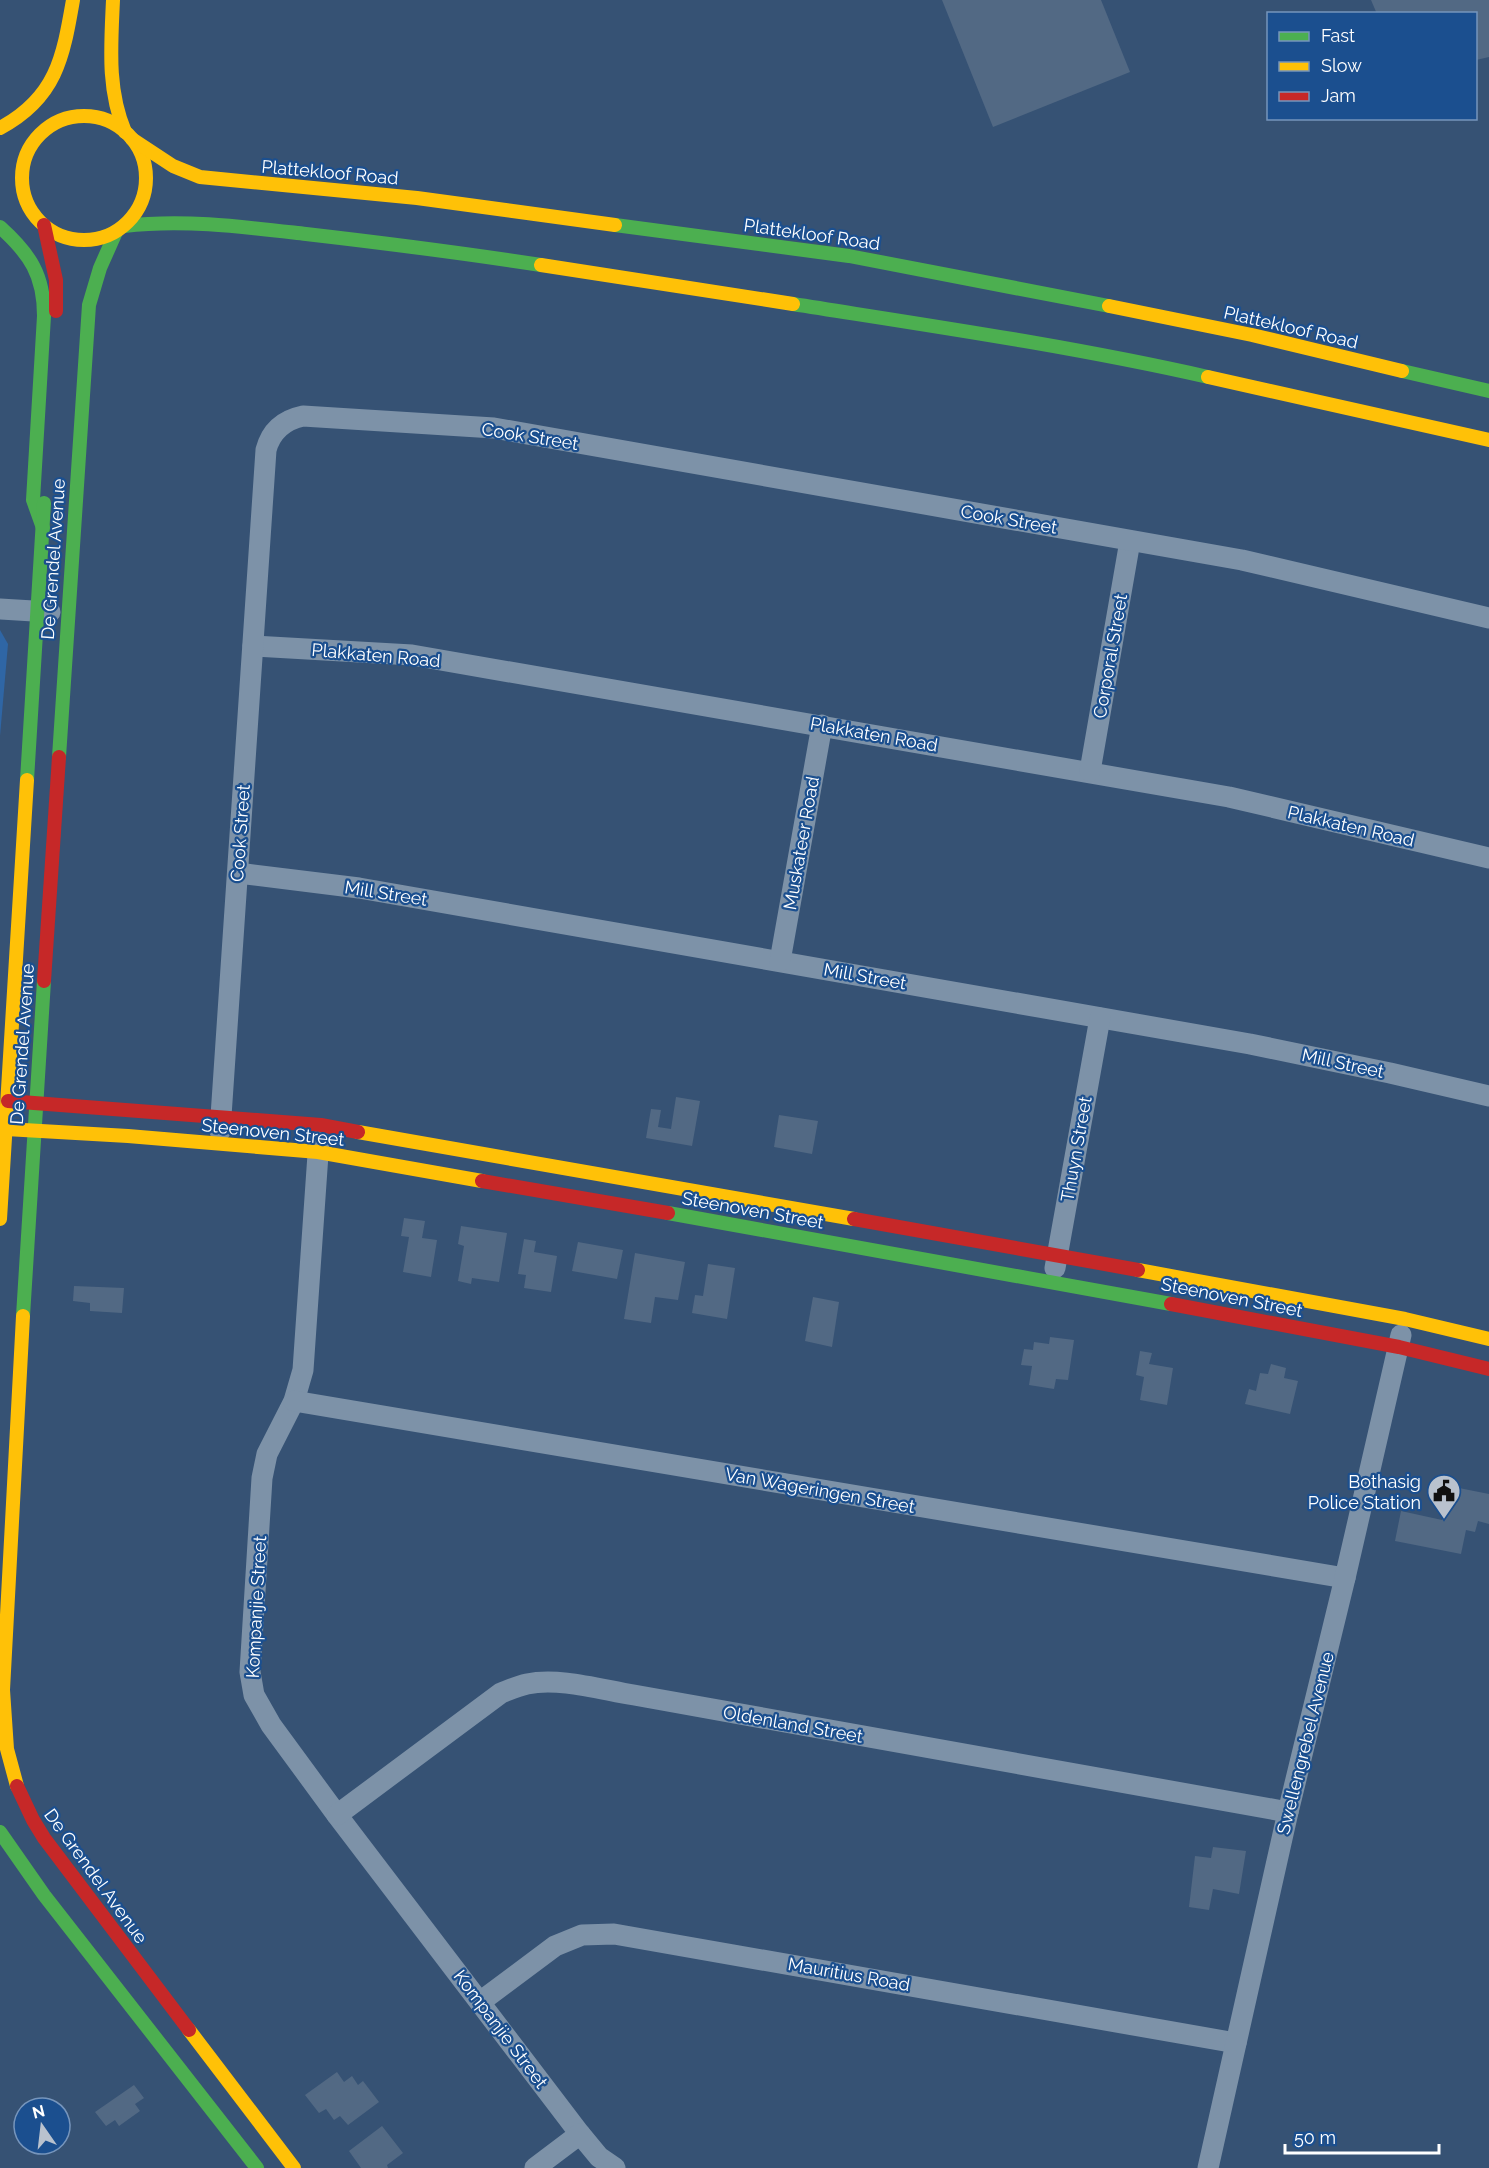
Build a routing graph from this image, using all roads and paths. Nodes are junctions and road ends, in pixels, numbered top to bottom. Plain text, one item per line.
1 (73, 0) edge
2 (78, 0) edge
3 (113, 0) edge
4 (75, 57) dead end
5 (64, 107) dead end
6 (56, 123) junction
7 (0, 128) edge
8 (129, 135) junction
9 (35, 141) junction
10 (18, 145) dead end
11 (8, 197) dead end
12 (28, 205) junction
13 (44, 225) junction
14 (0, 227) edge
15 (120, 229) junction
16 (1489, 391) edge
17 (1489, 440) edge
18 (43, 528) junction
19 (1130, 541) junction
20 (0, 609) edge
21 (38, 611) junction
22 (67, 613) junction
23 (1489, 618) edge
24 (253, 646) junction
25 (822, 725) junction
26 (1090, 771) junction
27 (1489, 858) edge
28 (238, 873) junction
29 (780, 961) junction
30 (1100, 1018) junction
31 (1489, 1096) edge
32 (8, 1101) junction
33 (36, 1103) junction
34 (221, 1116) junction
35 (321, 1125) junction
36 (6, 1129) junction
37 (34, 1131) junction
38 (220, 1143) junction
39 (318, 1152) junction
40 (0, 1219) edge
41 (1057, 1255) junction
42 (1053, 1281) junction
43 (1405, 1319) junction
44 (1489, 1339) edge
45 (1399, 1347) junction
46 (1489, 1369) edge
47 (294, 1401) junction
48 (1345, 1578) junction
49 (2, 1736) edge
50 (3, 1783) dead end
51 (27, 1811) junction
52 (1288, 1812) junction
53 (337, 1815) junction
54 (0, 1832) edge
55 (480, 2002) junction
56 (1236, 2043) junction
57 (580, 2134) junction
58 (257, 2168) edge
59 (294, 2168) edge
60 (535, 2168) edge
61 (615, 2168) edge
62 (1208, 2168) edge

1 - 7 street
2 - 4 street
3 - 8 street
5 - 6 street
6 - 8 street, Plattekloof Road
6 - 9 street, Plattekloof Road
8 - 15 street
8 - 16 street, Plattekloof Road
9 - 10 street, Plattekloof Road
9 - 12 street, Plattekloof Road
11 - 12 street, Plattekloof Road
12 - 13 street, Plattekloof Road
13 - 15 street, Plattekloof Road
13 - 18 street, De Grendel Avenue
14 - 18 street
15 - 17 street, Plattekloof Road
15 - 22 street, De Grendel Avenue
18 - 21 street, De Grendel Avenue
19 - 23 street, Cook Street
19 - 24 street, Cook Street
19 - 26 street, Corporal Street
20 - 21 street
21 - 22 street
21 - 32 street, De Grendel Avenue
22 - 33 street, De Grendel Avenue
24 - 25 street, Plakkaten Road
24 - 28 street, Cook Street
25 - 26 street, Plakkaten Road
25 - 29 street, Muskateer Road
26 - 27 street, Plakkaten Road
28 - 29 street, Mill Street
28 - 34 street, Cook Street
29 - 30 street, Mill Street
30 - 31 street, Mill Street
30 - 41 street, Thuyn Street
32 - 33 street, Steenoven Street
32 - 36 street, De Grendel Avenue
33 - 34 street, Steenoven Street
33 - 37 street, De Grendel Avenue
34 - 35 street, Steenoven Street
34 - 38 street, Cook Street
35 - 39 street, Kompanjie Street
35 - 41 street, Steenoven Street
36 - 37 street, Steenoven Street
36 - 40 street, De Grendel Avenue
37 - 38 street, Steenoven Street
37 - 49 street, De Grendel Avenue
38 - 39 street, Steenoven Street
39 - 42 street, Steenoven Street
39 - 47 street, Kompanjie Street
41 - 42 street, Thuyn Street
41 - 43 street, Steenoven Street
42 - 45 street, Steenoven Street
43 - 44 street, Steenoven Street
43 - 45 street, Swellengrebel Avenue
45 - 46 street, Steenoven Street
45 - 48 street, Swellengrebel Avenue
47 - 48 street, Van Wageringen Street
47 - 53 street, Kompanjie Street
48 - 52 street, Swellengrebel Avenue
49 - 51 street, De Grendel Avenue
50 - 51 street
51 - 59 street, De Grendel Avenue
52 - 53 street, Oldenland Street
52 - 56 street, Swellengrebel Avenue
53 - 55 street, Kompanjie Street
54 - 58 street
55 - 56 street, Mauritius Road
55 - 57 street, Kompanjie Street
56 - 62 street, Swellengrebel Avenue
57 - 60 street
57 - 61 street, Kompanjie Street

